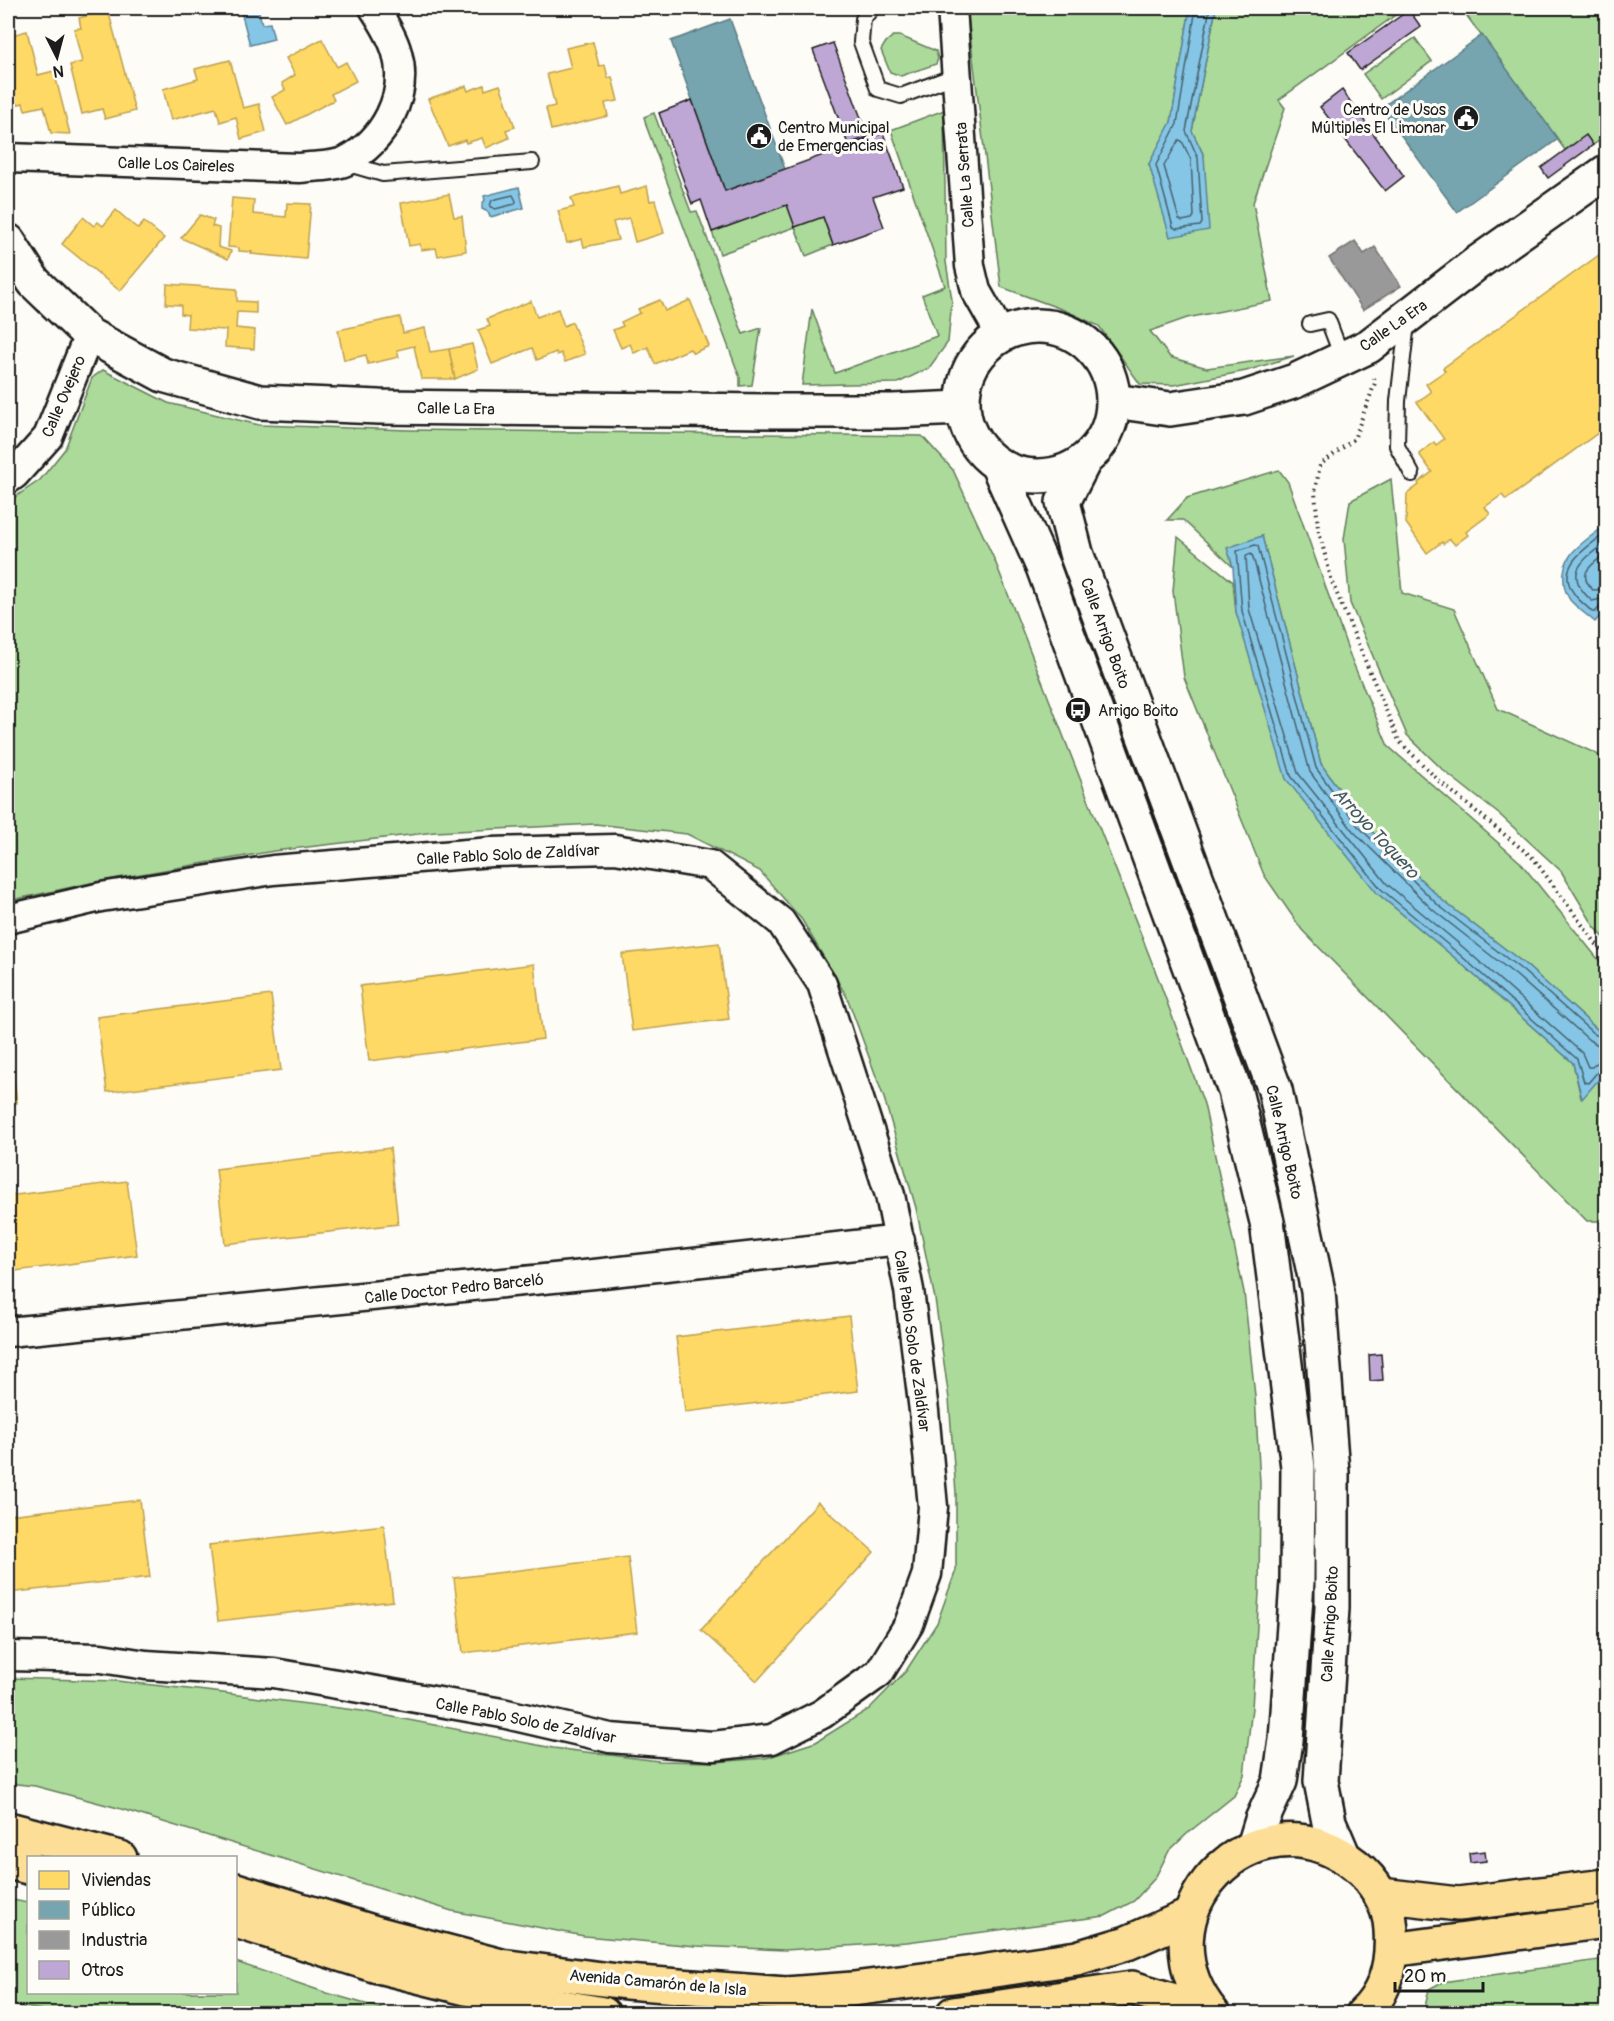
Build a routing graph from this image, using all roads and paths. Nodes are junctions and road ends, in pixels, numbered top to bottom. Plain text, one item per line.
1 (374, 8) edge
2 (872, 8) edge
3 (952, 8) edge
4 (957, 75) junction
5 (8, 158) edge
6 (343, 162) junction
7 (532, 162) dead end
8 (1606, 172) edge
9 (13, 264) edge
10 (1408, 315) junction
11 (1310, 324) dead end
12 (89, 335) junction
13 (1001, 335) junction
14 (1355, 352) junction
15 (1114, 401) junction
16 (962, 408) junction
17 (1083, 463) junction
18 (998, 466) junction
19 (1412, 474) dead end
20 (8, 479) edge
21 (8, 919) edge
22 (1606, 957) edge
23 (900, 1240) junction
24 (8, 1332) edge
25 (8, 1656) edge
26 (8, 1829) edge
27 (1254, 1846) junction
28 (1343, 1855) junction
29 (116, 1856) edge
30 (8, 1862) edge
31 (27, 1867) edge
32 (1606, 1886) edge
33 (237, 1890) edge
34 (1381, 1895) junction
35 (1189, 1916) junction
36 (237, 1921) edge
37 (1606, 1921) edge
38 (1392, 1950) junction
39 (1371, 2011) edge
40 (603, 2013) edge
41 (953, 2013) edge
42 (1212, 2013) edge

1 - 6 street, Calle Los Caireles
2 - 4 lane
3 - 4 street, Calle La Serrata
4 - 13 street, Calle La Serrata
5 - 6 street, Calle Los Caireles
6 - 7 lane, Calle Los Caireles
8 - 10 main road, Calle La Era
9 - 12 main road, Calle La Era
10 - 14 main road, Calle La Era
10 - 19 lane
11 - 14 lane
12 - 16 main road, Calle La Era
12 - 20 street, Calle Ovejero
13 - 15 main road
13 - 16 main road
14 - 15 main road, Calle La Era
14 - 22 path
15 - 17 main road
16 - 18 main road
17 - 18 main road
17 - 28 main road, Calle Arrigo Boito
18 - 27 main road
21 - 23 street, Calle Pablo Solo de Zaldívar
23 - 24 street, Calle Doctor Pedro Barceló
23 - 25 street, Calle Pablo Solo de Zaldívar
26 - 29 main road
27 - 28 main road
27 - 35 main road
28 - 34 main road
30 - 31 main road
32 - 34 main road
33 - 35 main road, Avenida Camarón de la Isla
34 - 38 main road
35 - 42 main road
36 - 40 main road, Avenida Camarón de la Isla
37 - 38 main road
38 - 39 main road
41 - 42 main road

